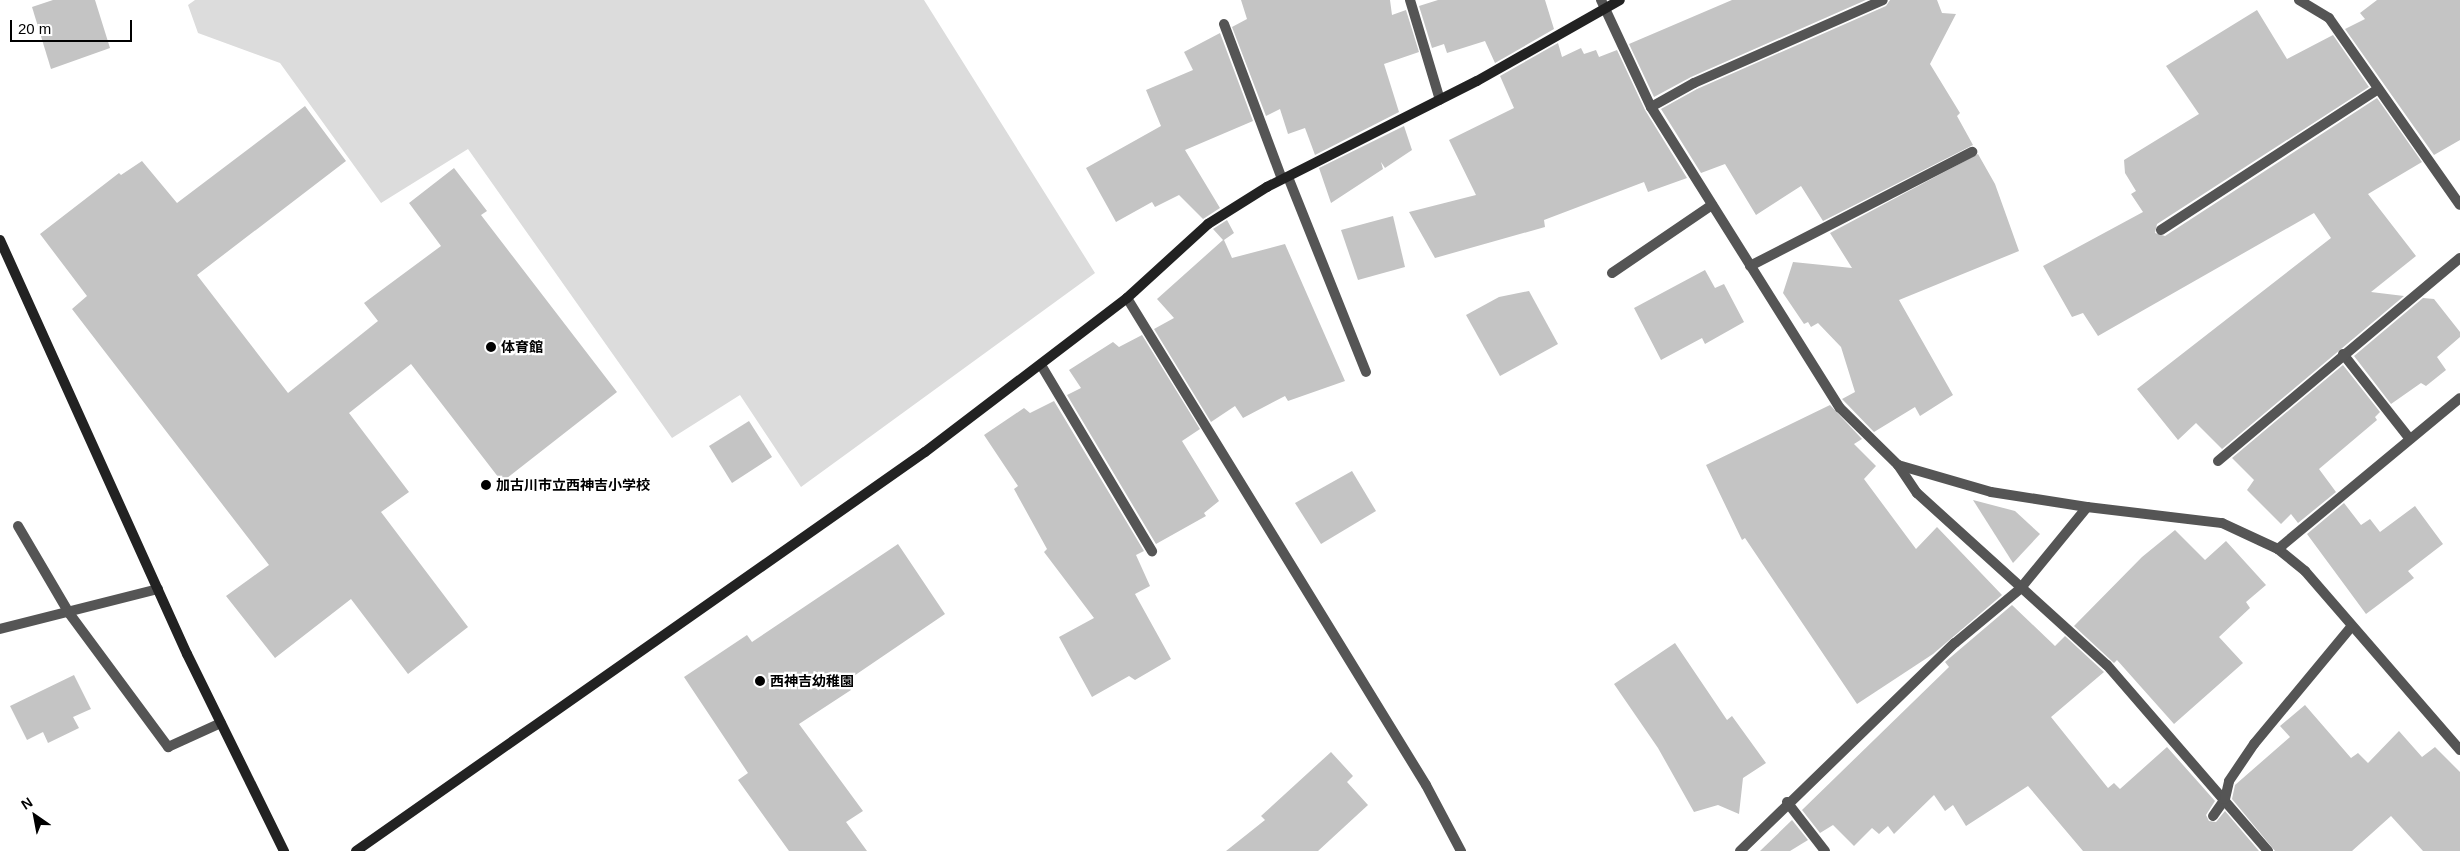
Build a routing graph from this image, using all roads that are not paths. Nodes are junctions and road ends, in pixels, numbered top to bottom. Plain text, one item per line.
1 (1410, 0) edge
2 (1620, 0) edge
3 (1883, 0) edge
4 (2299, 0) edge
5 (1603, 5) edge
6 (1224, 24) dead end
7 (2378, 89) junction
8 (1440, 100) junction
9 (1651, 107) junction
10 (1972, 152) dead end
11 (1285, 178) junction
12 (1712, 205) junction
13 (2460, 206) edge
14 (2161, 230) dead end
15 (0, 240) edge
16 (2460, 258) edge
17 (1750, 266) junction
18 (1612, 273) dead end
19 (1127, 298) junction
20 (2343, 354) junction
21 (1041, 365) junction
22 (1366, 372) dead end
23 (2460, 398) edge
24 (2410, 439) junction
25 (2218, 461) dead end
26 (1898, 465) junction
27 (2086, 507) junction
28 (18, 526) dead end
29 (2278, 549) junction
30 (1152, 551) dead end
31 (2020, 589) junction
32 (158, 590) junction
33 (69, 613) junction
34 (2351, 627) junction
35 (0, 629) edge
36 (221, 723) junction
37 (2460, 750) edge
38 (2224, 799) junction
39 (1788, 802) junction
40 (2213, 816) dead end
41 (284, 851) edge
42 (356, 851) edge
43 (1461, 851) edge
44 (1740, 851) edge
45 (1825, 851) edge
46 (2268, 851) edge

1 - 8 street
2 - 5 street
3 - 9 street
4 - 7 street
5 - 8 street
5 - 9 street
6 - 11 street
7 - 13 street
7 - 14 street
8 - 11 street
9 - 12 street
10 - 17 street
11 - 19 street
11 - 22 street
12 - 17 street
12 - 18 street
15 - 32 street
16 - 20 street
17 - 26 street
19 - 21 street
19 - 43 street
20 - 24 street
20 - 25 street
21 - 30 street
21 - 42 street
23 - 24 street
24 - 29 street
26 - 27 street
26 - 31 street
27 - 29 street
27 - 31 street
28 - 33 street
29 - 34 street
31 - 38 street
31 - 39 street
32 - 33 street
32 - 36 street
33 - 35 street
33 - 36 street
34 - 37 street
34 - 38 street
36 - 41 street
38 - 40 street
38 - 46 street
39 - 44 street
39 - 45 street

